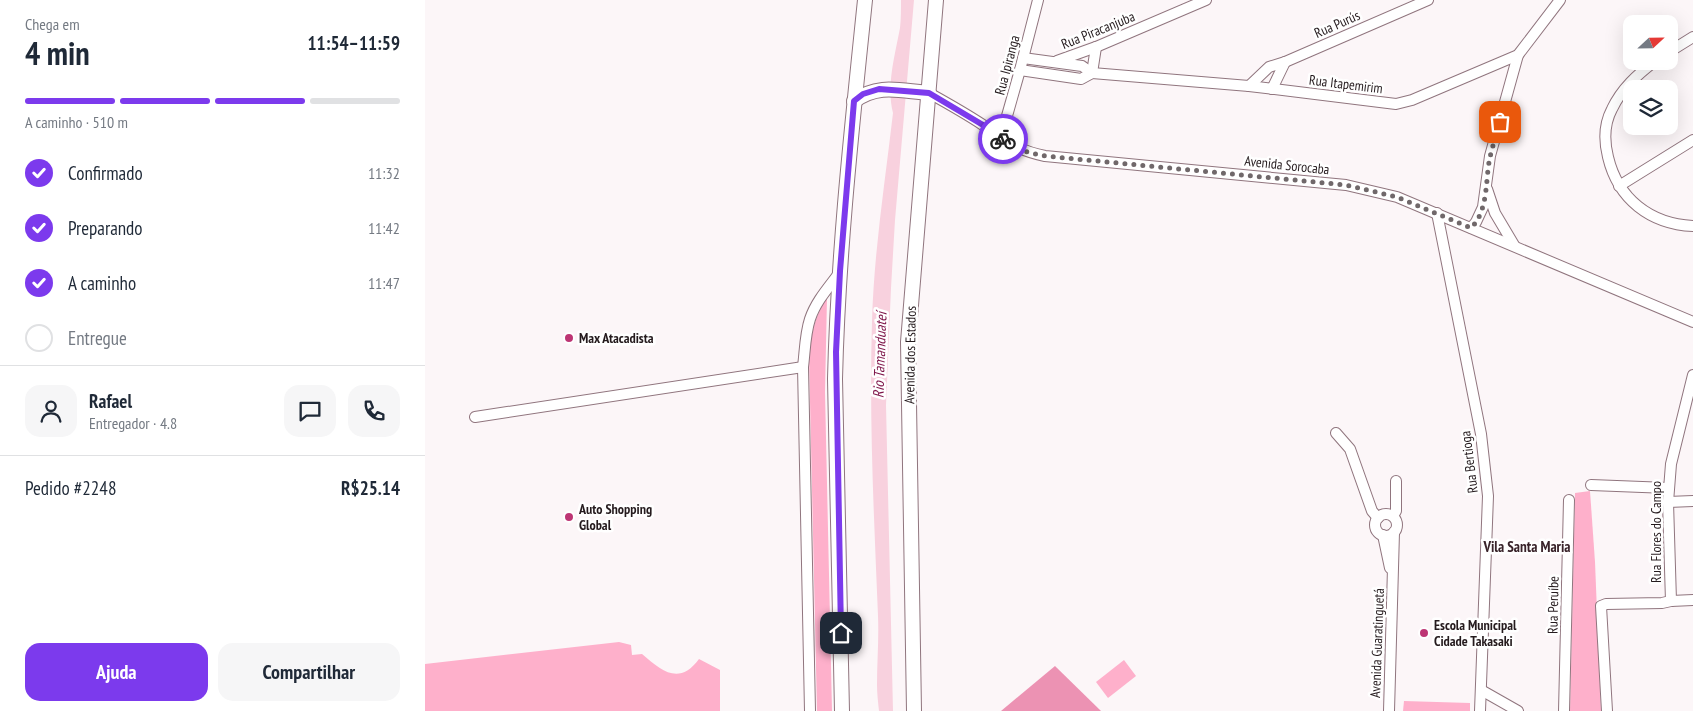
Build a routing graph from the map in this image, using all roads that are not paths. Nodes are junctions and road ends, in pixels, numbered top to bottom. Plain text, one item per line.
1 (865, 0) edge
2 (936, 0) edge
3 (1038, 0) edge
4 (1206, 0) edge
5 (1428, 0) edge
6 (1560, 0) edge
7 (1693, 37) edge
8 (1678, 46) edge
9 (1096, 47) junction
10 (1518, 55) junction
11 (1023, 58) junction
12 (1055, 62) junction
13 (1285, 62) junction
14 (1020, 70) junction
15 (1644, 70) edge
16 (1092, 73) junction
17 (1249, 86) junction
18 (1272, 89) junction
19 (929, 93) junction
20 (854, 101) junction
21 (1001, 137) junction
22 (1693, 140) edge
23 (1486, 186) junction
24 (1619, 186) junction
25 (1437, 213) junction
26 (1693, 226) edge
27 (1471, 228) junction
28 (1514, 246) junction
29 (840, 271) junction
30 (1693, 322) edge
31 (803, 367) junction
32 (1693, 375) edge
33 (475, 417) dead end
34 (1336, 433) dead end
35 (1395, 481) dead end
36 (1591, 485) dead end
37 (1668, 488) junction
38 (1569, 500) dead end
39 (1693, 501) edge
40 (1668, 502) junction
41 (1393, 516) junction
42 (1378, 518) junction
43 (1394, 532) junction
44 (1383, 535) junction
45 (1392, 576) junction
46 (1693, 600) edge
47 (1671, 601) junction
48 (1481, 690) junction
49 (810, 711) edge
50 (842, 711) edge
51 (914, 711) edge
52 (1389, 711) edge
53 (1480, 711) edge
54 (1518, 711) edge
55 (1564, 711) edge
56 (1607, 711) edge

1 - 20 highway
2 - 19 highway, Avenida dos Estados
3 - 11 street, Rua Ipiranga
4 - 9 street, Rua Piracanjuba
5 - 13 street, Rua Purús
6 - 10 street, Rua Itapemirim
7 - 8 street
9 - 12 street, Rua Piracanjuba
9 - 16 street
10 - 18 street, Rua Itapemirim
10 - 23 street
11 - 12 street, Rua Itapemirim
11 - 14 street, Rua Ipiranga
12 - 16 street, Rua Itapemirim
13 - 17 street, Rua Purús
13 - 18 street
14 - 16 street, Rua Itapemirim
14 - 21 street, Rua Ipiranga
15 - 24 street
16 - 17 street, Rua Itapemirim
17 - 18 street, Rua Itapemirim
19 - 20 highway
19 - 21 street, Avenida Sorocaba
19 - 51 highway, Avenida dos Estados
20 - 29 highway
21 - 25 street, Avenida Sorocaba
22 - 24 street
23 - 27 street
23 - 28 street
24 - 26 street
25 - 27 street, Avenida Sorocaba
25 - 48 street, Rua Bertioga
27 - 28 street, Avenida Sorocaba
28 - 30 street, Avenida Sorocaba
29 - 31 street
29 - 50 highway
31 - 33 street
31 - 49 street
32 - 37 street, Rua Flores do Campo
34 - 42 street
35 - 41 street
36 - 37 street
37 - 40 street, Rua Flores do Campo
38 - 55 street, Rua Peruíbe
39 - 40 street
40 - 47 street, Rua Flores do Campo
41 - 42 street
41 - 43 street
42 - 44 street
43 - 44 street
43 - 45 street, Avenida Guaratinguetá
44 - 45 street, Avenida Guaratinguetá
45 - 52 street, Avenida Guaratinguetá
46 - 47 street
47 - 56 street
48 - 53 street, Rua Bertioga
48 - 54 street

